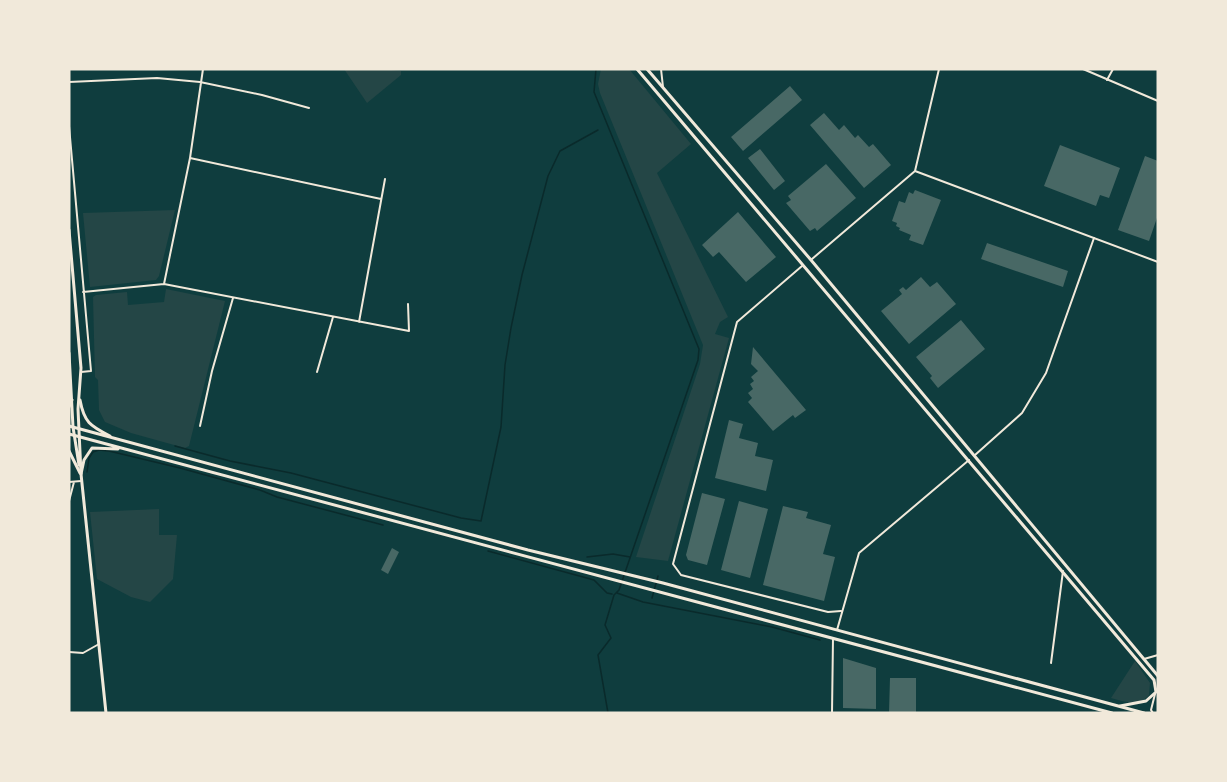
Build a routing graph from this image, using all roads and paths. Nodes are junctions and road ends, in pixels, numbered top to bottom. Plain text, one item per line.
1 (203, 69) edge
2 (637, 69) edge
3 (647, 69) edge
4 (661, 69) edge
5 (939, 69) edge
6 (1083, 69) edge
7 (1113, 69) edge
8 (1107, 80) junction
9 (69, 82) edge
10 (200, 82) junction
11 (663, 87) junction
12 (1158, 101) edge
13 (309, 108) dead end
14 (69, 126) edge
15 (190, 158) junction
16 (915, 171) junction
17 (385, 179) dead end
18 (381, 198) junction
19 (69, 230) edge
20 (1094, 238) junction
21 (811, 260) junction
22 (1158, 262) edge
23 (802, 266) junction
24 (164, 284) junction
25 (83, 292) junction
26 (233, 298) junction
27 (408, 304) dead end
28 (333, 318) junction
29 (359, 322) junction
30 (69, 353) edge
31 (81, 372) junction
32 (317, 372) dead end
33 (70, 373) edge
34 (72, 400) junction
35 (80, 400) junction
36 (69, 407) edge
37 (71, 426) edge
38 (200, 426) dead end
39 (79, 428) junction
40 (69, 434) edge
41 (74, 436) junction
42 (80, 437) junction
43 (120, 440) junction
44 (129, 450) junction
45 (69, 451) edge
46 (975, 455) junction
47 (969, 460) junction
48 (81, 474) junction
49 (82, 481) junction
50 (69, 482) edge
51 (74, 482) junction
52 (69, 501) edge
53 (1063, 571) junction
54 (841, 611) junction
55 (837, 630) junction
56 (833, 638) junction
57 (99, 644) junction
58 (69, 652) edge
59 (1158, 655) edge
60 (1144, 659) junction
61 (1051, 663) dead end
62 (1157, 678) edge
63 (1158, 686) edge
64 (1156, 692) junction
65 (1119, 706) junction
66 (106, 713) edge
67 (832, 713) edge
68 (1112, 713) edge
69 (1144, 713) edge
70 (1156, 713) edge

1 - 10 street
2 - 23 main road
3 - 11 main road
4 - 11 street
5 - 16 street
6 - 8 street
7 - 8 street
8 - 12 street
9 - 10 street
10 - 13 street
10 - 15 street
11 - 21 main road
14 - 25 street
15 - 18 street
15 - 24 street
16 - 20 street
16 - 21 street
17 - 18 street
18 - 29 street
19 - 31 main road
20 - 22 street
20 - 46 street
21 - 46 main road
23 - 47 main road
23 - 54 street
24 - 25 street
24 - 26 street
25 - 31 street
26 - 28 street
26 - 38 street
27 - 29 street
28 - 29 street
28 - 32 street
30 - 33 main road
31 - 33 street
31 - 35 main road
33 - 34 main road
34 - 36 main road
34 - 37 main road
35 - 39 main road
35 - 43 main road
37 - 39 main road
37 - 41 main road
39 - 42 main road
39 - 43 main road
40 - 41 main road
41 - 42 main road
41 - 48 main road
42 - 44 main road
42 - 48 main road
43 - 55 main road
44 - 48 main road
44 - 56 main road
45 - 48 main road
46 - 60 main road
47 - 53 main road
47 - 54 street
48 - 49 main road
49 - 51 street
49 - 57 main road
50 - 51 street
51 - 52 street
53 - 61 street
53 - 62 main road
54 - 55 street
55 - 65 main road
56 - 67 street
56 - 68 main road
57 - 58 street
57 - 66 main road
59 - 60 street
60 - 62 main road
62 - 64 main road
63 - 64 street
64 - 65 main road
64 - 70 street
65 - 69 main road

